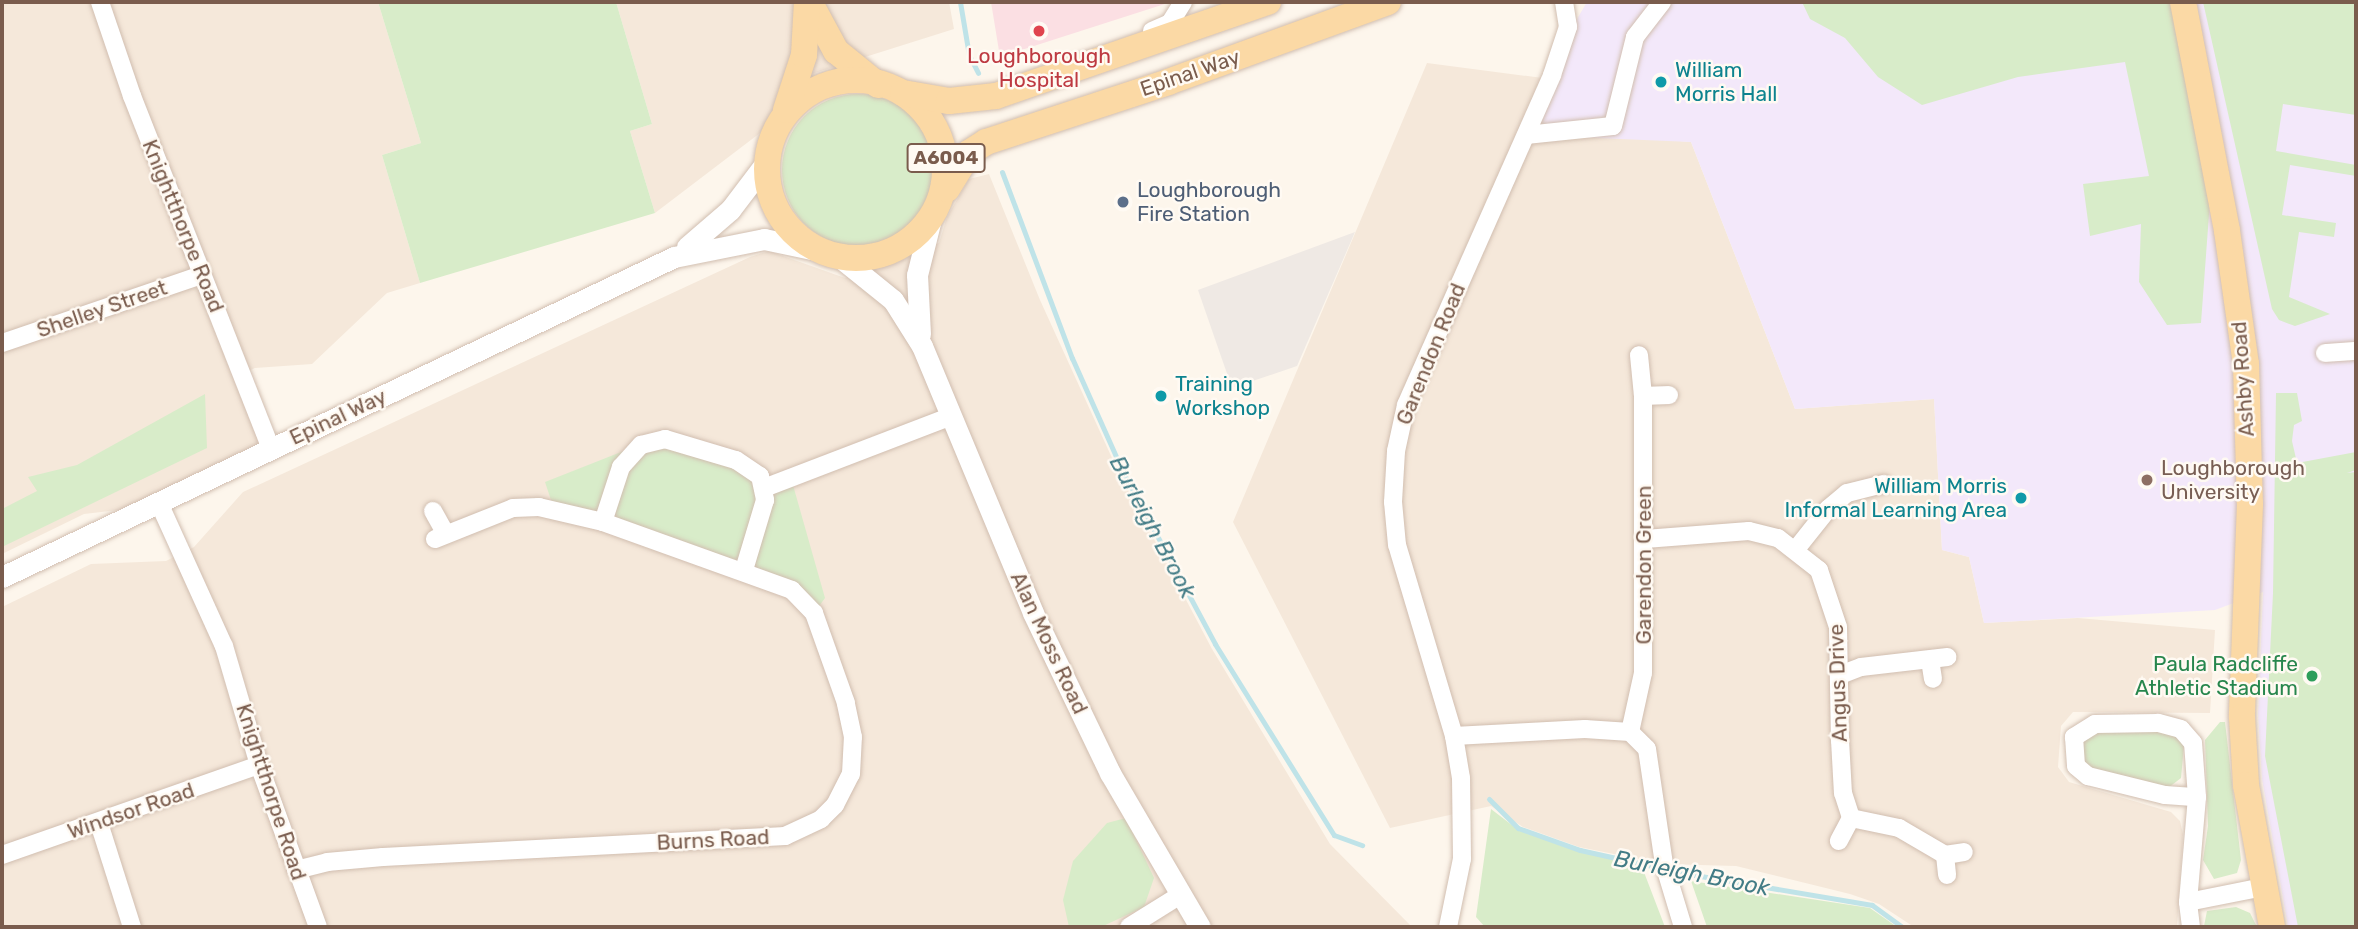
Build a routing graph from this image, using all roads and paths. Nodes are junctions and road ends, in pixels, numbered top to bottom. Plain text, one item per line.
1 (100, 2) edge
2 (808, 2) edge
3 (1183, 2) edge
4 (1260, 2) edge
5 (1388, 2) edge
6 (1564, 2) edge
7 (1662, 2) edge
8 (2183, 2) edge
9 (1085, 67) junction
10 (889, 89) junction
11 (785, 115) junction
12 (1526, 135) junction
13 (768, 160) junction
14 (934, 209) junction
15 (831, 253) junction
16 (674, 257) junction
17 (202, 275) junction
18 (2, 342) edge
19 (922, 346) junction
20 (2356, 351) edge
21 (2325, 353) dead end
22 (1639, 355) dead end
23 (1668, 395) dead end
24 (1643, 396) junction
25 (949, 418) junction
26 (271, 449) junction
27 (1884, 484) dead end
28 (764, 488) junction
29 (159, 503) junction
30 (433, 511) dead end
31 (603, 522) junction
32 (1645, 539) junction
33 (1797, 548) junction
34 (744, 570) junction
35 (2, 577) edge
36 (1840, 675) junction
37 (1933, 679) dead end
38 (1630, 732) junction
39 (1454, 736) junction
40 (259, 765) junction
41 (2197, 797) junction
42 (1851, 818) junction
43 (99, 822) junction
44 (1839, 841) dead end
45 (1964, 852) dead end
46 (2, 855) edge
47 (1945, 855) junction
48 (296, 870) junction
49 (1947, 874) dead end
50 (2263, 887) junction
51 (1182, 894) junction
52 (2188, 902) junction
53 (132, 927) edge
54 (318, 927) edge
55 (1129, 927) edge
56 (1200, 927) edge
57 (1448, 927) edge
58 (1683, 927) edge
59 (2191, 927) edge
60 (2272, 927) edge

1 - 17 street, Knightthorpe Road
2 - 10 main road, A6004
2 - 11 main road, A6004
3 - 9 street
4 - 9 main road, Epinal Way / A6004
5 - 14 main road, Epinal Way / A6004
6 - 12 street, Garendon Road
7 - 12 street
8 - 50 main road, Ashby Road
9 - 10 main road, Epinal Way / A6004
10 - 11 main road, A6004
10 - 14 main road, A6004
11 - 13 main road, A6004
12 - 39 street, Garendon Road
13 - 15 main road, A6004
13 - 16 street, Epinal Way
14 - 15 main road, A6004
14 - 19 street, Alan Moss Road
15 - 16 street, Epinal Way
15 - 19 street, Alan Moss Road
16 - 26 street, Epinal Way
17 - 18 street, Shelley Street
17 - 26 street, Knightthorpe Road
19 - 25 street, Alan Moss Road
20 - 21 street
22 - 24 street, Garendon Green
23 - 24 street
24 - 32 street, Garendon Green
25 - 28 street
25 - 51 street, Alan Moss Road
26 - 29 street, Epinal Way
27 - 33 street
28 - 31 street
28 - 34 street
29 - 35 street, Epinal Way
29 - 40 street, Knightthorpe Road
30 - 31 street, Burns Road
31 - 34 street, Burns Road
32 - 33 street, Angus Drive
32 - 38 street, Garendon Green
33 - 36 street, Angus Drive
34 - 48 street, Burns Road
36 - 37 street
36 - 42 street, Angus Drive
38 - 39 street
38 - 58 street
39 - 57 street, Garendon Road
40 - 43 street, Windsor Road
40 - 48 street, Knightthorpe Road
41 - 41 street
41 - 52 street
42 - 44 street
42 - 47 street
43 - 46 street, Windsor Road
43 - 53 street
45 - 47 street
47 - 49 street
48 - 54 street, Knightthorpe Road
50 - 52 street
50 - 60 main road, Ashby Road
51 - 55 street
51 - 56 street, Alan Moss Road
52 - 59 street

